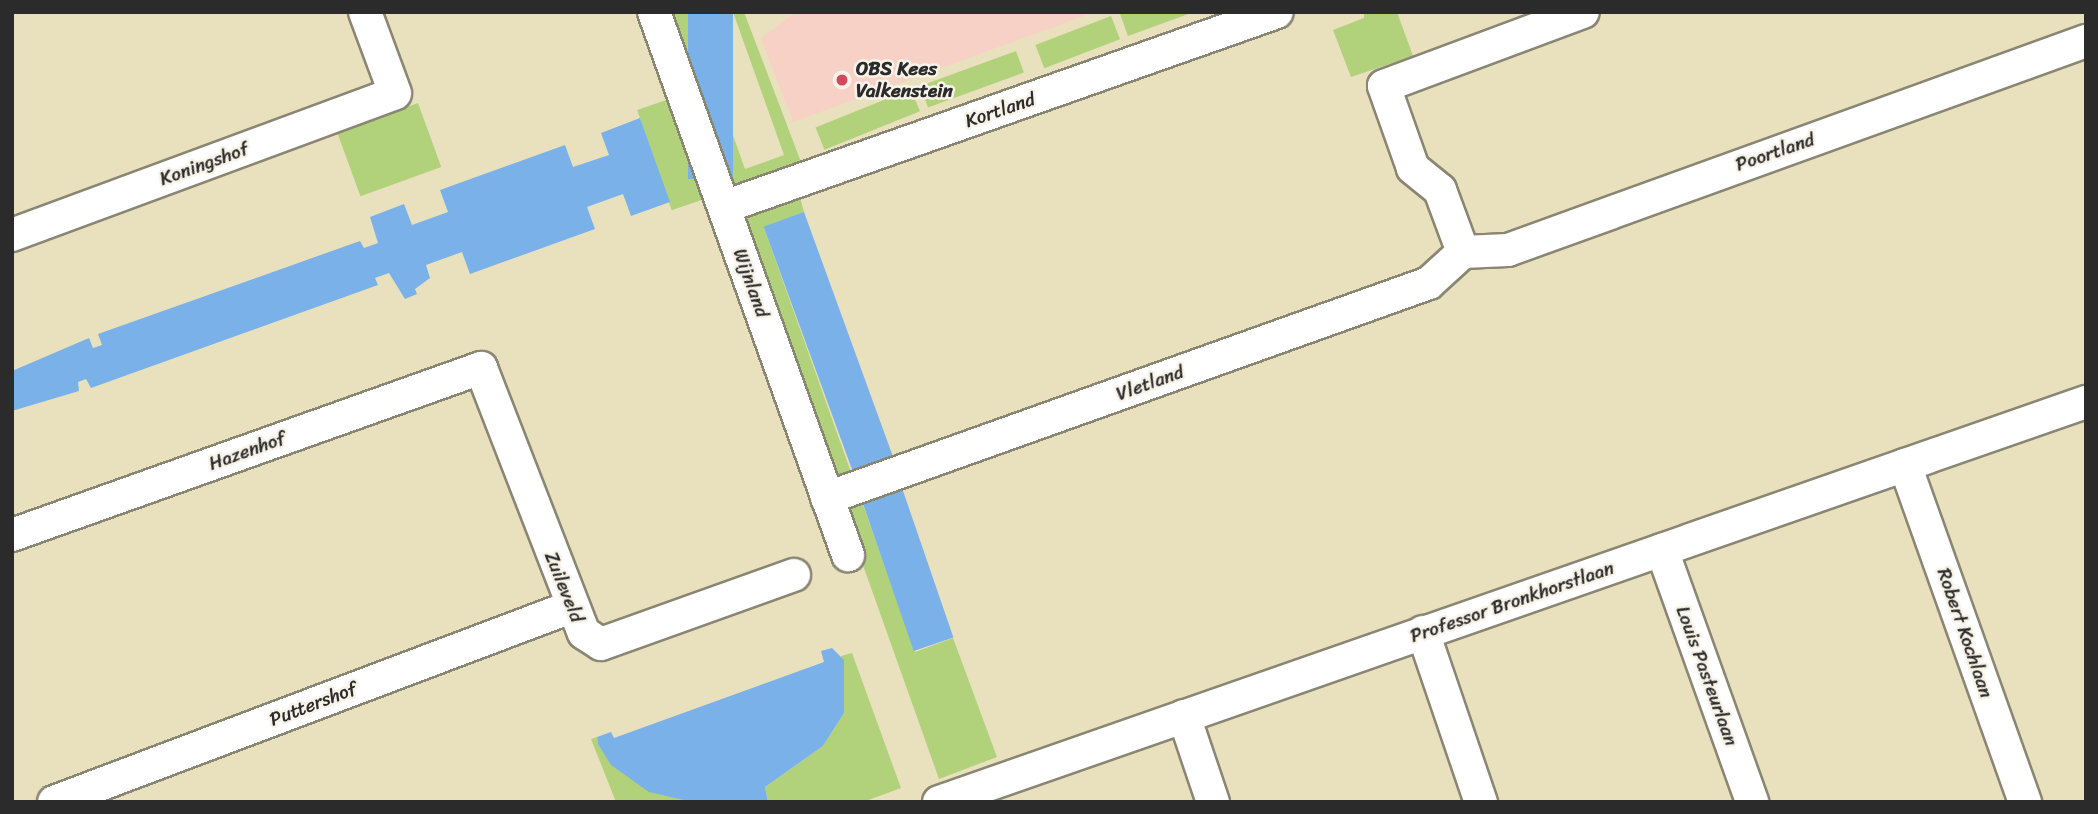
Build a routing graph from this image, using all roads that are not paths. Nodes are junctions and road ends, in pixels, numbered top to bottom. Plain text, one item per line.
1 (365, 12) edge
2 (653, 12) edge
3 (1277, 12) edge
4 (1583, 12) edge
5 (2086, 41) edge
6 (723, 207) junction
7 (12, 235) edge
8 (1463, 253) junction
9 (481, 368) joint
10 (2086, 402) edge
11 (1905, 465) junction
12 (827, 498) junction
13 (12, 535) edge
14 (1662, 550) junction
15 (848, 555) dead end
16 (794, 575) dead end
17 (571, 607) junction
18 (1423, 632) junction
19 (1184, 716) junction
20 (54, 802) edge
21 (939, 802) edge
22 (1213, 802) edge
23 (1481, 802) edge
24 (1752, 802) edge
25 (2025, 802) edge

1 - 7 street, Koningshof
2 - 6 street, Wijnland
3 - 6 street, Kortland
4 - 8 street
5 - 8 street, Poortland
6 - 12 street, Wijnland
8 - 12 street, Vletland
9 - 13 street, Hazenhof
9 - 17 street, Zuileveld
10 - 11 street, Professor Bronkhorstlaan
11 - 14 street, Professor Bronkhorstlaan
11 - 25 street, Robert Kochlaan
12 - 15 street, Wijnland
14 - 18 street, Professor Bronkhorstlaan
14 - 24 street, Louis Pasteurlaan
16 - 17 street, Zuileveld
17 - 20 street, Puttershof
18 - 19 street, Professor Bronkhorstlaan
18 - 23 street
19 - 21 street, Professor Bronkhorstlaan
19 - 22 street

